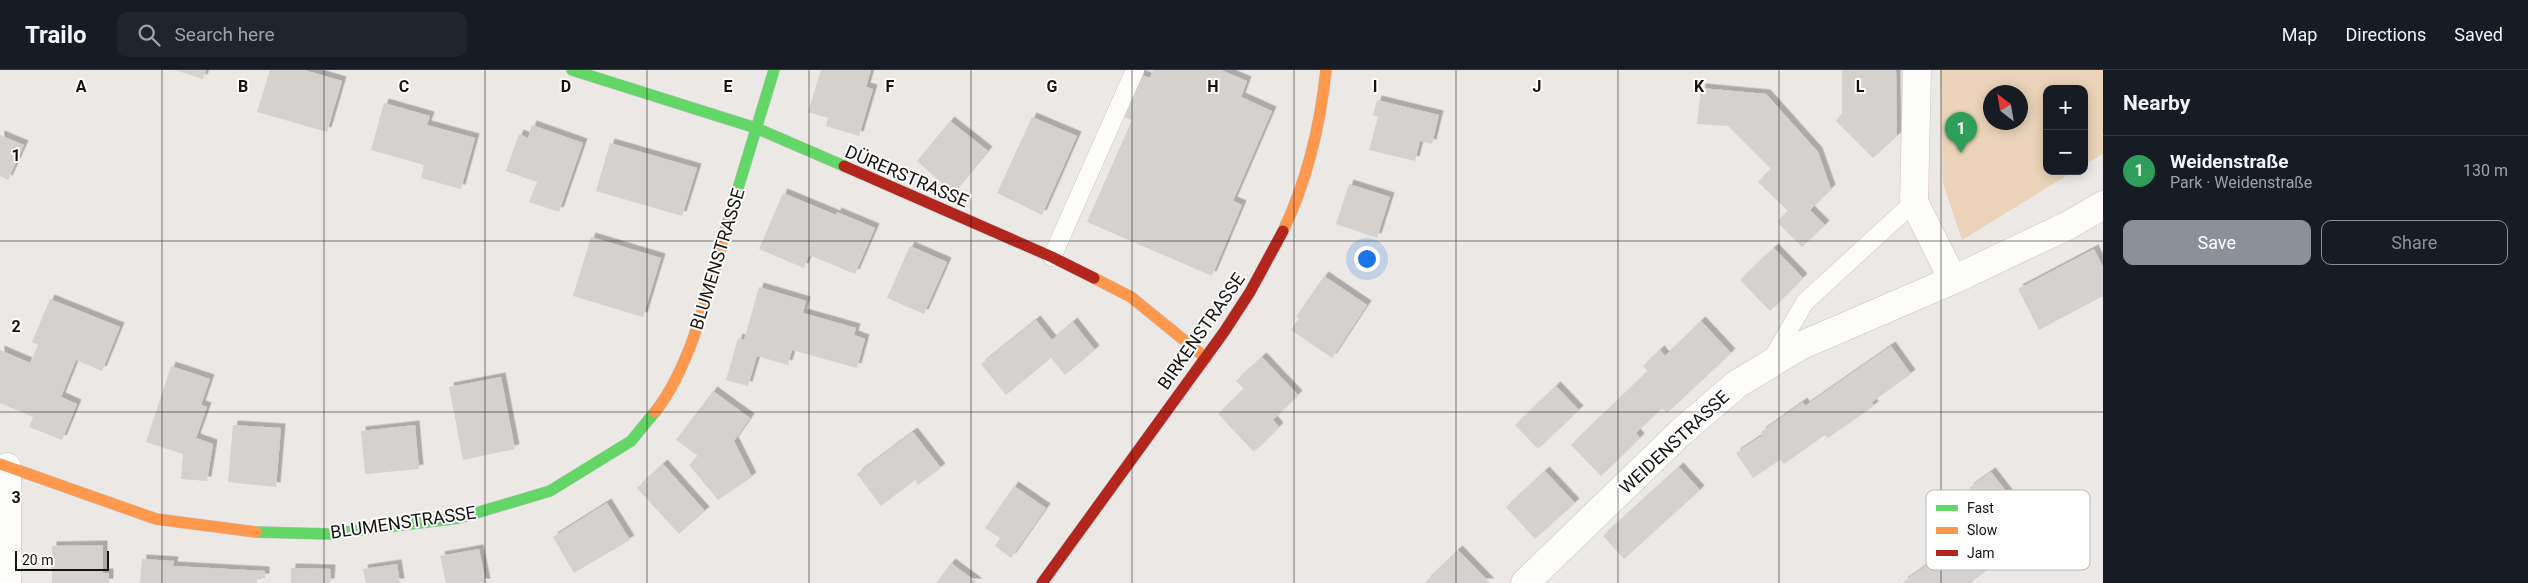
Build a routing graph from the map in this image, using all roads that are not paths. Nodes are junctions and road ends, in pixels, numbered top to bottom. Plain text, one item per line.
1 (572, 70) edge
2 (774, 70) edge
3 (1135, 70) edge
4 (1326, 70) edge
5 (1917, 70) edge
6 (756, 128) junction
7 (1914, 202) junction
8 (2103, 205) edge
9 (1052, 257) junction
10 (1953, 280) junction
11 (1206, 358) junction
12 (1768, 366) junction
13 (4, 466) edge
14 (7, 583) edge
15 (1042, 583) edge
16 (1525, 583) edge

1 - 6 street, DÜRERSTRASSE
2 - 6 street, BLUMENSTRASSE
3 - 9 lane
4 - 11 street, BIRKENSTRASSE
5 - 7 street
6 - 9 street, DÜRERSTRASSE
6 - 13 street, BLUMENSTRASSE
7 - 10 street
7 - 12 lane
8 - 10 street, WEIDENSTRASSE
9 - 11 street, DÜRERSTRASSE
10 - 12 street, WEIDENSTRASSE
11 - 15 street, BIRKENSTRASSE
12 - 16 street, WEIDENSTRASSE
13 - 14 street, BLUMENSTRASSE

